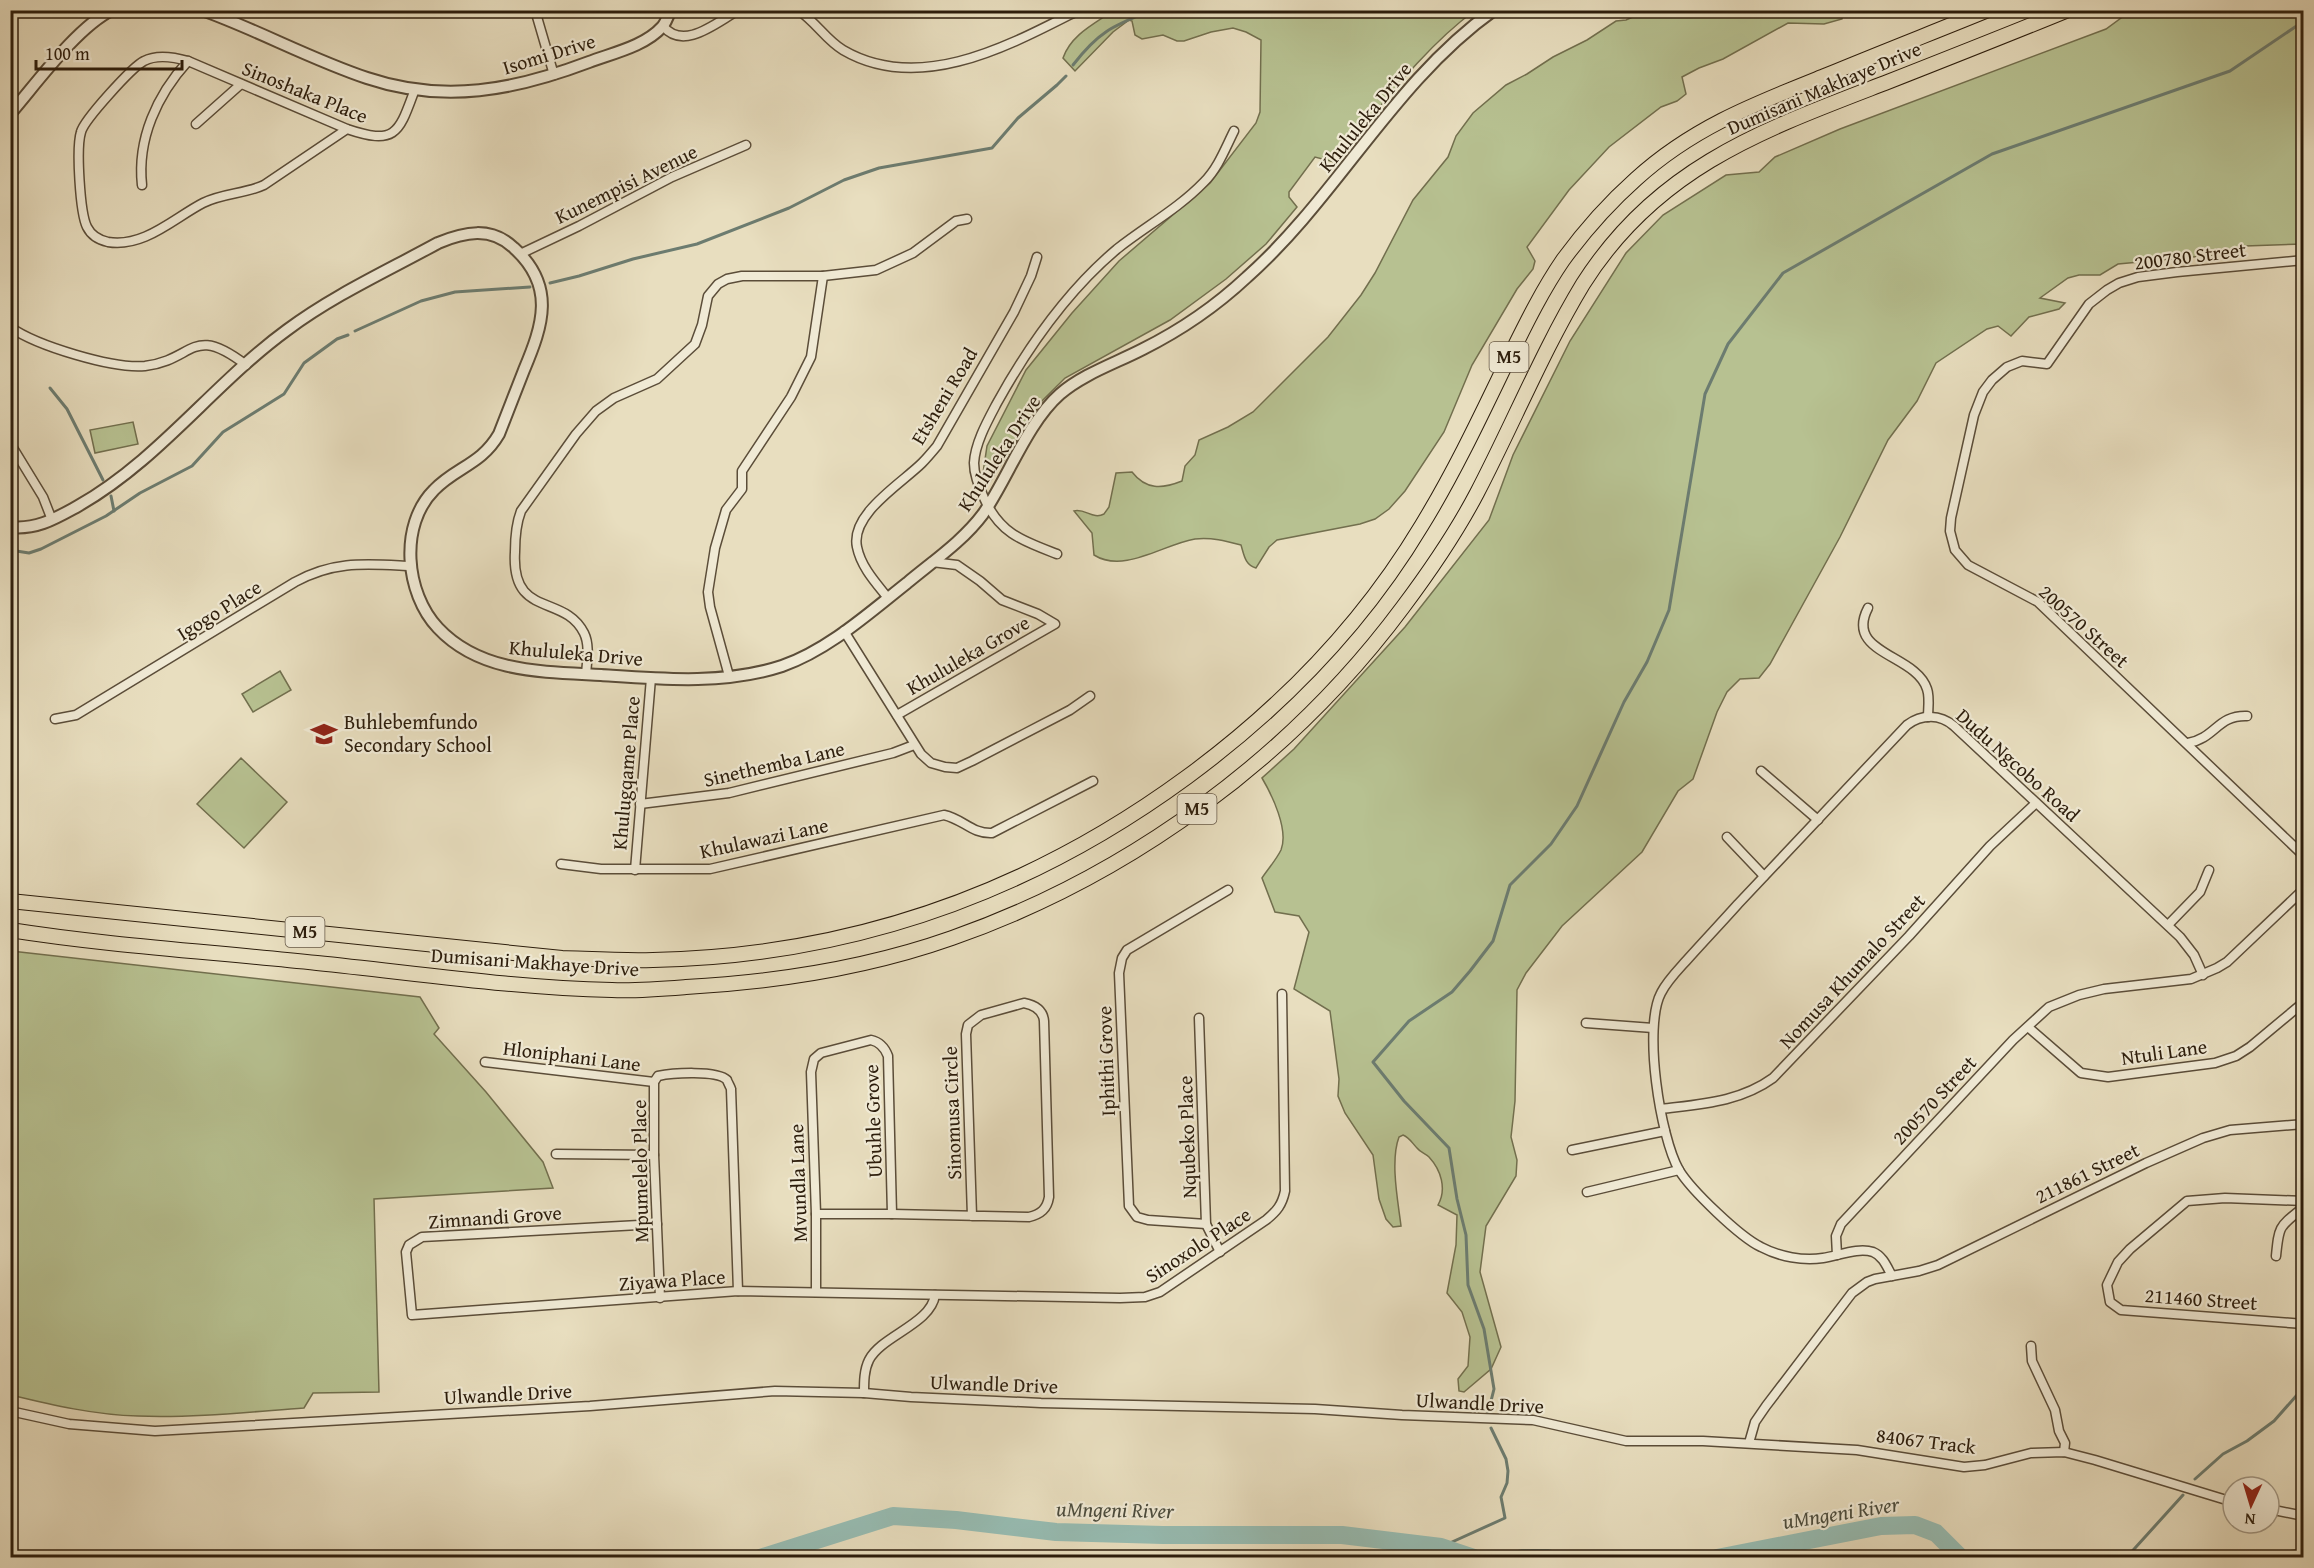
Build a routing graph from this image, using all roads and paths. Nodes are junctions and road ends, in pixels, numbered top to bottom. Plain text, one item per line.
1 (112, 10) edge
2 (202, 10) edge
3 (535, 10) edge
4 (671, 10) edge
5 (739, 10) edge
6 (798, 10) edge
7 (1079, 10) edge
8 (1494, 10) edge
9 (1988, 10) edge
10 (2068, 10) edge
11 (663, 26) junction
12 (188, 61) junction
13 (554, 75) junction
14 (241, 84) junction
15 (415, 89) junction
16 (10, 114) edge
17 (196, 124) dead end
18 (347, 129) junction
19 (1234, 131) dead end
20 (746, 145) dead end
21 (142, 185) dead end
22 (967, 219) dead end
23 (520, 254) junction
24 (1037, 257) dead end
25 (2304, 260) edge
26 (823, 276) junction
27 (10, 327) edge
28 (2047, 364) joint
29 (246, 365) junction
30 (10, 443) edge
31 (988, 506) junction
32 (52, 520) junction
33 (10, 527) edge
34 (1057, 554) dead end
35 (932, 562) junction
36 (411, 566) junction
37 (888, 598) junction
38 (1868, 608) dead end
39 (844, 631) junction
40 (586, 674) junction
41 (729, 676) junction
42 (651, 678) junction
43 (1090, 696) dead end
44 (897, 715) junction
45 (2247, 716) dead end
46 (1928, 717) junction
47 (55, 719) dead end
48 (2188, 743) junction
49 (914, 745) junction
50 (1761, 771) dead end
51 (1093, 781) dead end
52 (2036, 803) junction
53 (640, 804) junction
54 (1818, 820) junction
55 (1727, 837) dead end
56 (2304, 856) edge
57 (561, 864) dead end
58 (635, 870) junction
59 (2209, 870) dead end
60 (1764, 876) junction
61 (1228, 890) dead end
62 (2304, 890) edge
63 (10, 901) edge
64 (2168, 926) junction
65 (10, 930) edge
66 (2203, 975) junction
67 (1282, 994) dead end
68 (2304, 1002) edge
69 (1199, 1018) dead end
70 (1586, 1023) dead end
71 (2028, 1026) junction
72 (1653, 1028) junction
73 (485, 1062) dead end
74 (811, 1072) joint
75 (654, 1082) junction
76 (1662, 1109) junction
77 (2304, 1124) edge
78 (1665, 1131) junction
79 (1572, 1150) dead end
80 (556, 1154) dead end
81 (654, 1155) junction
82 (1679, 1170) junction
83 (1587, 1192) dead end
84 (2304, 1201) edge
85 (2304, 1207) edge
86 (816, 1214) junction
87 (892, 1214) junction
88 (972, 1216) junction
89 (657, 1224) junction
90 (1206, 1224) junction
91 (1220, 1252) junction
92 (1837, 1255) junction
93 (2276, 1256) dead end
94 (1892, 1276) junction
95 (738, 1291) junction
96 (816, 1292) junction
97 (935, 1295) junction
98 (660, 1298) junction
99 (412, 1315) joint
100 (2304, 1324) edge
101 (2031, 1346) dead end
102 (864, 1393) junction
103 (10, 1412) edge
104 (1749, 1443) junction
105 (2064, 1452) junction
106 (2221, 1498) edge
107 (2281, 1511) edge
108 (2304, 1516) edge
109 (2304, 1554) edge
110 (2268, 1557) edge

1 - 16 street
2 - 15 street, Isomi Drive
3 - 13 street
4 - 11 street
5 - 11 street
6 - 7 street
8 - 31 street, Khululeka Drive
9 - 63 main road, Dumisani Makhaye Drive / M5
10 - 65 main road, Dumisani Makhaye Drive / M5
11 - 13 street, Isomi Drive
12 - 14 street, Sinoshaka Place
12 - 18 street, Sinoshaka Place
12 - 21 street
13 - 15 street, Isomi Drive
14 - 17 street
14 - 18 street, Sinoshaka Place
15 - 18 street, Sinoshaka Place
19 - 31 street
20 - 23 street, Kunempisi Avenue
22 - 26 street
23 - 29 street, Khululeka Drive
23 - 36 street, Khululeka Drive
24 - 37 street, Etsheni Road
25 - 28 street, 200780 Street
26 - 40 street
26 - 41 street
27 - 29 street
28 - 48 street, 200570 Street
29 - 32 street, Khululeka Drive
30 - 32 street
31 - 34 street
31 - 35 street, Khululeka Drive
32 - 33 street, Khululeka Drive
35 - 37 street, Khululeka Drive
35 - 44 street, Khululeka Grove
36 - 40 street, Khululeka Drive
36 - 47 street, Igogo Place
37 - 39 street, Khululeka Drive
38 - 46 street
39 - 41 street, Khululeka Drive
39 - 44 street
40 - 42 street, Khululeka Drive
41 - 42 street, Khululeka Drive
42 - 53 street, Khulugqame Place
43 - 49 street
44 - 49 street
45 - 48 street
46 - 52 street, Dudu Ngcobo Road
46 - 54 street, Dudu Ngcobo Road
48 - 56 street, 200570 Street
49 - 53 street, Sinethemba Lane
50 - 54 street
51 - 58 street, Khulawazi Lane
52 - 64 street, Dudu Ngcobo Road
52 - 76 street, Nomusa Khumalo Street
53 - 58 street, Khulugqame Place
54 - 60 street, Dudu Ngcobo Road
55 - 60 street
57 - 58 street, Khulawazi Lane
59 - 64 street
60 - 72 street, Dudu Ngcobo Road
61 - 90 street, Iphithi Grove
62 - 66 street, 200570 Street
64 - 66 street, Dudu Ngcobo Road
66 - 71 street, 200570 Street
67 - 91 street, Sinoxolo Place
68 - 71 street, Ntuli Lane
69 - 90 street, Nqubeko Place
70 - 72 street
71 - 92 street, 200570 Street
72 - 76 street, Dudu Ngcobo Road
73 - 75 street, Hloniphani Lane
74 - 86 street, Mvundla Lane
74 - 87 street, Ubuhle Grove
75 - 81 street, Mpumelelo Place
75 - 95 street, Mpumelelo Place
76 - 78 street, Dudu Ngcobo Road
77 - 94 street, 211861 Street
78 - 79 street
78 - 82 street, Dudu Ngcobo Road
80 - 81 street
81 - 89 street, Mpumelelo Place
82 - 83 street
82 - 92 street, Dudu Ngcobo Road
84 - 100 street, 211460 Street
85 - 93 street
86 - 87 street
86 - 96 street, Mvundla Lane
87 - 88 street
88 - 88 street, Sinomusa Circle
89 - 98 street, Mpumelelo Place
89 - 99 street, Zimnandi Grove
90 - 91 street, Nqubeko Place
91 - 97 street, Sinoxolo Place
92 - 94 street, Dudu Ngcobo Road
94 - 104 street
95 - 96 street, Ziyawa Place
95 - 98 street, Ziyawa Place
96 - 97 street, Ziyawa Place
97 - 102 street
98 - 99 street, Ziyawa Place
101 - 105 street
102 - 103 street, Ulwandle Drive
102 - 104 street, Ulwandle Drive
104 - 105 street, 84067 Track
105 - 106 street, 84067 Track
107 - 108 street
109 - 110 street

